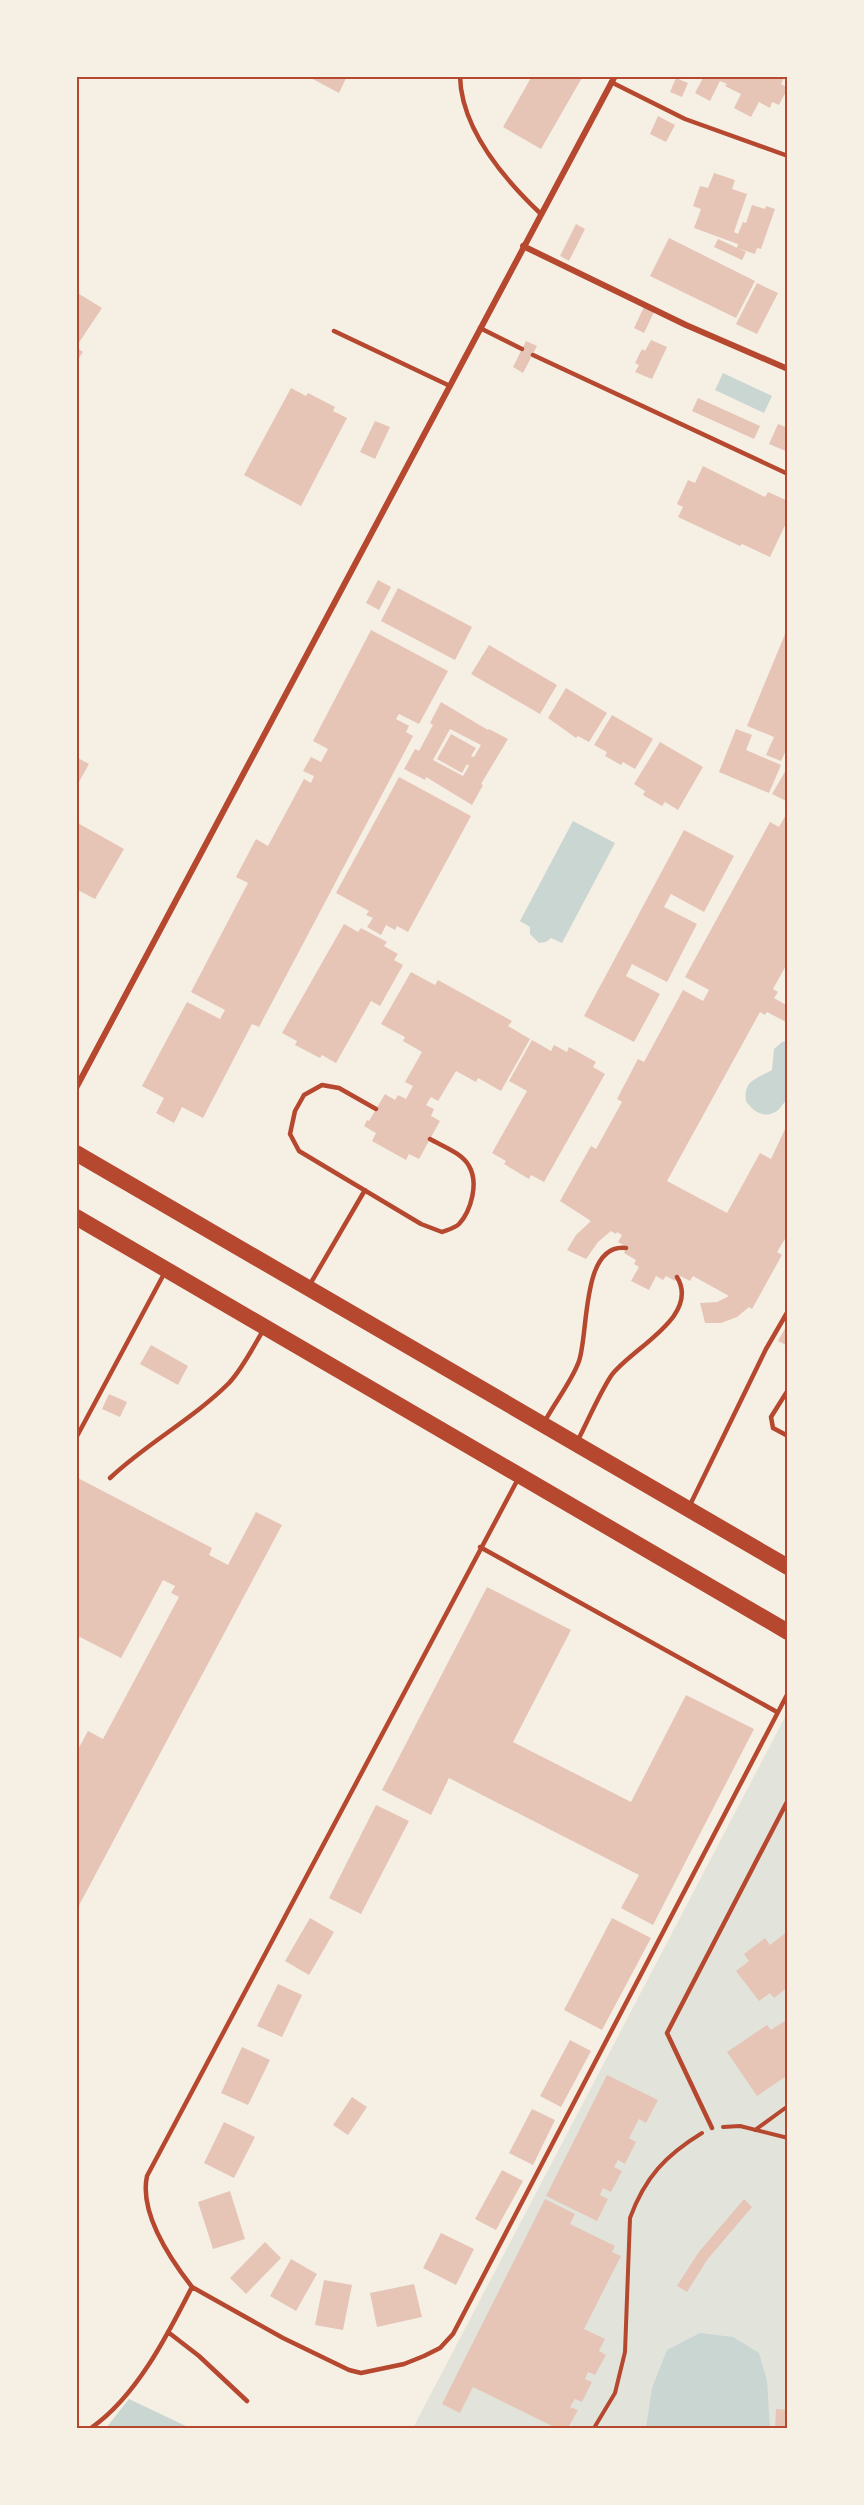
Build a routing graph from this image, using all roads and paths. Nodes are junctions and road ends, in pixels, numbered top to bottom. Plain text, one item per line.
1 (460, 76) edge
2 (613, 80) edge
3 (788, 156) edge
4 (541, 214) junction
5 (523, 246) junction
6 (480, 328) junction
7 (334, 331) dead end
8 (522, 350) dead end
9 (533, 355) dead end
10 (788, 369) edge
11 (450, 386) junction
12 (788, 474) edge
13 (76, 1088) edge
14 (376, 1109) dead end
15 (430, 1139) dead end
16 (76, 1153) edge
17 (365, 1190) junction
18 (76, 1216) edge
19 (626, 1248) dead end
20 (166, 1269) junction
21 (677, 1277) dead end
22 (308, 1288) junction
23 (788, 1311) edge
24 (265, 1327) junction
25 (788, 1390) edge
26 (543, 1425) junction
27 (788, 1436) edge
28 (76, 1438) edge
29 (576, 1444) junction
30 (520, 1476) junction
31 (110, 1478) dead end
32 (687, 1509) junction
33 (480, 1547) junction
34 (788, 1567) edge
35 (788, 1632) edge
36 (788, 1693) edge
37 (777, 1712) junction
38 (788, 1800) edge
39 (788, 2106) edge
40 (712, 2128) junction
41 (755, 2130) junction
42 (788, 2138) edge
43 (192, 2288) junction
44 (168, 2332) junction
45 (247, 2401) dead end
46 (90, 2428) edge
47 (594, 2428) edge

1 - 4 lane
2 - 3 lane
2 - 4 street
4 - 5 street
5 - 6 street
5 - 10 street
6 - 8 lane
6 - 11 street
7 - 11 lane
9 - 12 lane
11 - 13 street
14 - 17 lane
15 - 17 lane
16 - 22 highway
17 - 22 lane
18 - 20 highway
19 - 26 lane
20 - 24 highway
20 - 28 lane
21 - 29 lane
22 - 26 highway
23 - 32 lane
24 - 30 highway
24 - 31 lane
25 - 27 lane
26 - 29 highway
29 - 32 highway
30 - 33 lane
30 - 35 highway
32 - 34 highway
33 - 37 lane
33 - 43 lane
36 - 37 lane
37 - 43 lane
38 - 40 lane
39 - 41 path
40 - 41 path
40 - 47 path
41 - 42 path
43 - 44 lane
44 - 45 lane
44 - 46 lane

